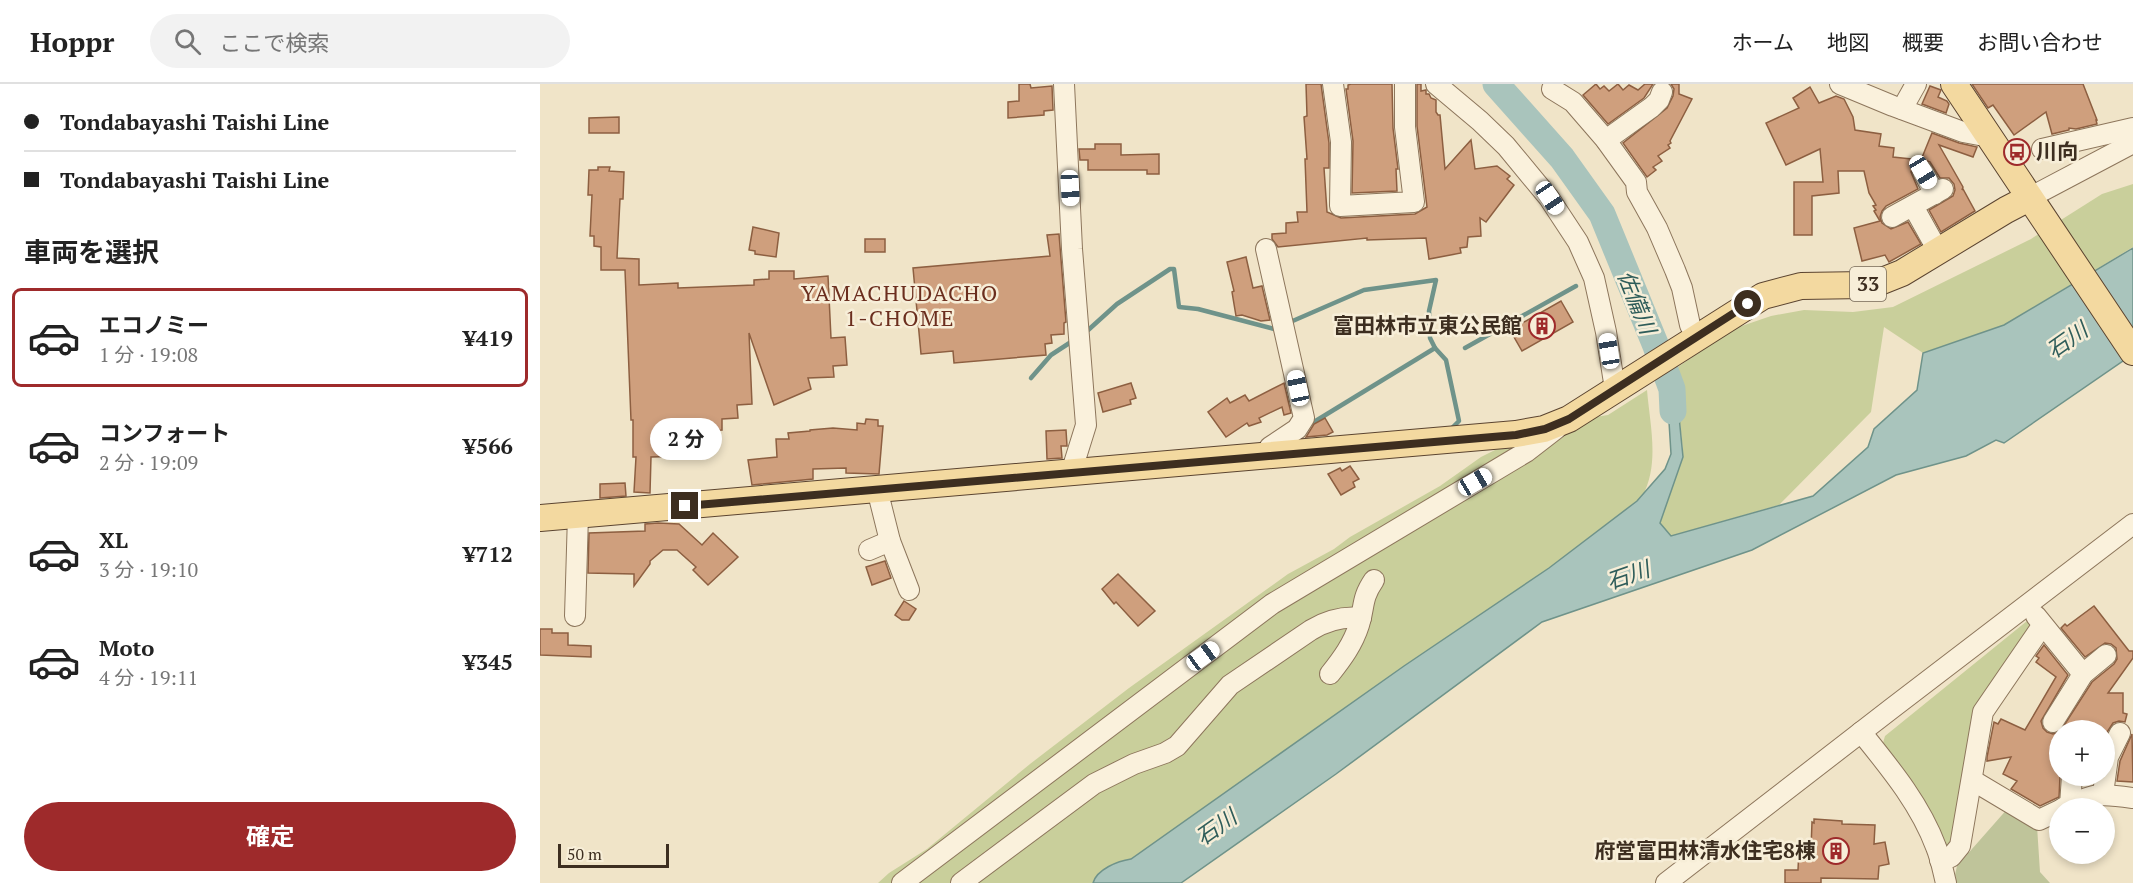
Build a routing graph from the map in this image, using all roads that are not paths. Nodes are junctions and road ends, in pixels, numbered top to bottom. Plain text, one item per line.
1 (1064, 84) edge
2 (1333, 84) edge
3 (1406, 84) edge
4 (1437, 84) edge
5 (1840, 84) edge
6 (1916, 84) edge
7 (1954, 84) edge
8 (1552, 89) dead end
9 (1662, 92) dead end
10 (1902, 109) junction
11 (2133, 128) edge
12 (1986, 131) junction
13 (1606, 140) junction
14 (2133, 143) edge
15 (2042, 149) dead end
16 (1923, 172) dead end
17 (2032, 202) junction
18 (1913, 206) junction
19 (1892, 217) dead end
20 (1266, 249) dead end
21 (1938, 251) junction
22 (1691, 340) junction
23 (2133, 352) edge
24 (1617, 388) junction
25 (1569, 419) junction
26 (1270, 455) junction
27 (1071, 473) junction
28 (877, 489) junction
29 (578, 515) junction
30 (540, 518) edge
31 (2133, 524) edge
32 (890, 541) junction
33 (869, 550) dead end
34 (1374, 580) dead end
35 (909, 590) dead end
36 (2027, 604) junction
37 (576, 616) dead end
38 (1361, 618) junction
39 (2043, 626) junction
40 (2106, 655) dead end
41 (1330, 674) dead end
42 (2083, 674) junction
43 (2054, 720) edge
44 (1861, 732) junction
45 (2120, 733) dead end
46 (1972, 780) junction
47 (2103, 794) junction
48 (2086, 798) edge
49 (2133, 798) edge
50 (2049, 815) edge
51 (1940, 860) junction
52 (902, 883) edge
53 (961, 883) edge
54 (1666, 883) edge
55 (1946, 883) edge

1 - 27 street
2 - 3 street
4 - 24 street
5 - 10 street
6 - 10 street
7 - 12 main road
8 - 13 street
9 - 13 street
10 - 12 street
11 - 15 street
12 - 17 main road
13 - 22 street
14 - 17 street
16 - 18 street
17 - 21 main road, 33
17 - 23 main road
18 - 19 street
18 - 21 street
20 - 26 street
21 - 22 main road, 33
22 - 24 main road, 33
24 - 25 main road, 33
25 - 26 main road, 33
25 - 52 street
26 - 27 main road, 33
27 - 28 main road, 33
28 - 29 main road, 33
28 - 32 street
29 - 30 main road, 33
29 - 37 street
31 - 36 street
32 - 33 street
32 - 35 street
34 - 38 street
36 - 39 street
36 - 44 street
38 - 41 street
38 - 53 street
39 - 42 street
39 - 46 street
40 - 42 street
42 - 43 street
44 - 51 street
44 - 54 street
45 - 47 street
46 - 50 street
46 - 51 street
47 - 48 street
47 - 49 street
51 - 55 street

